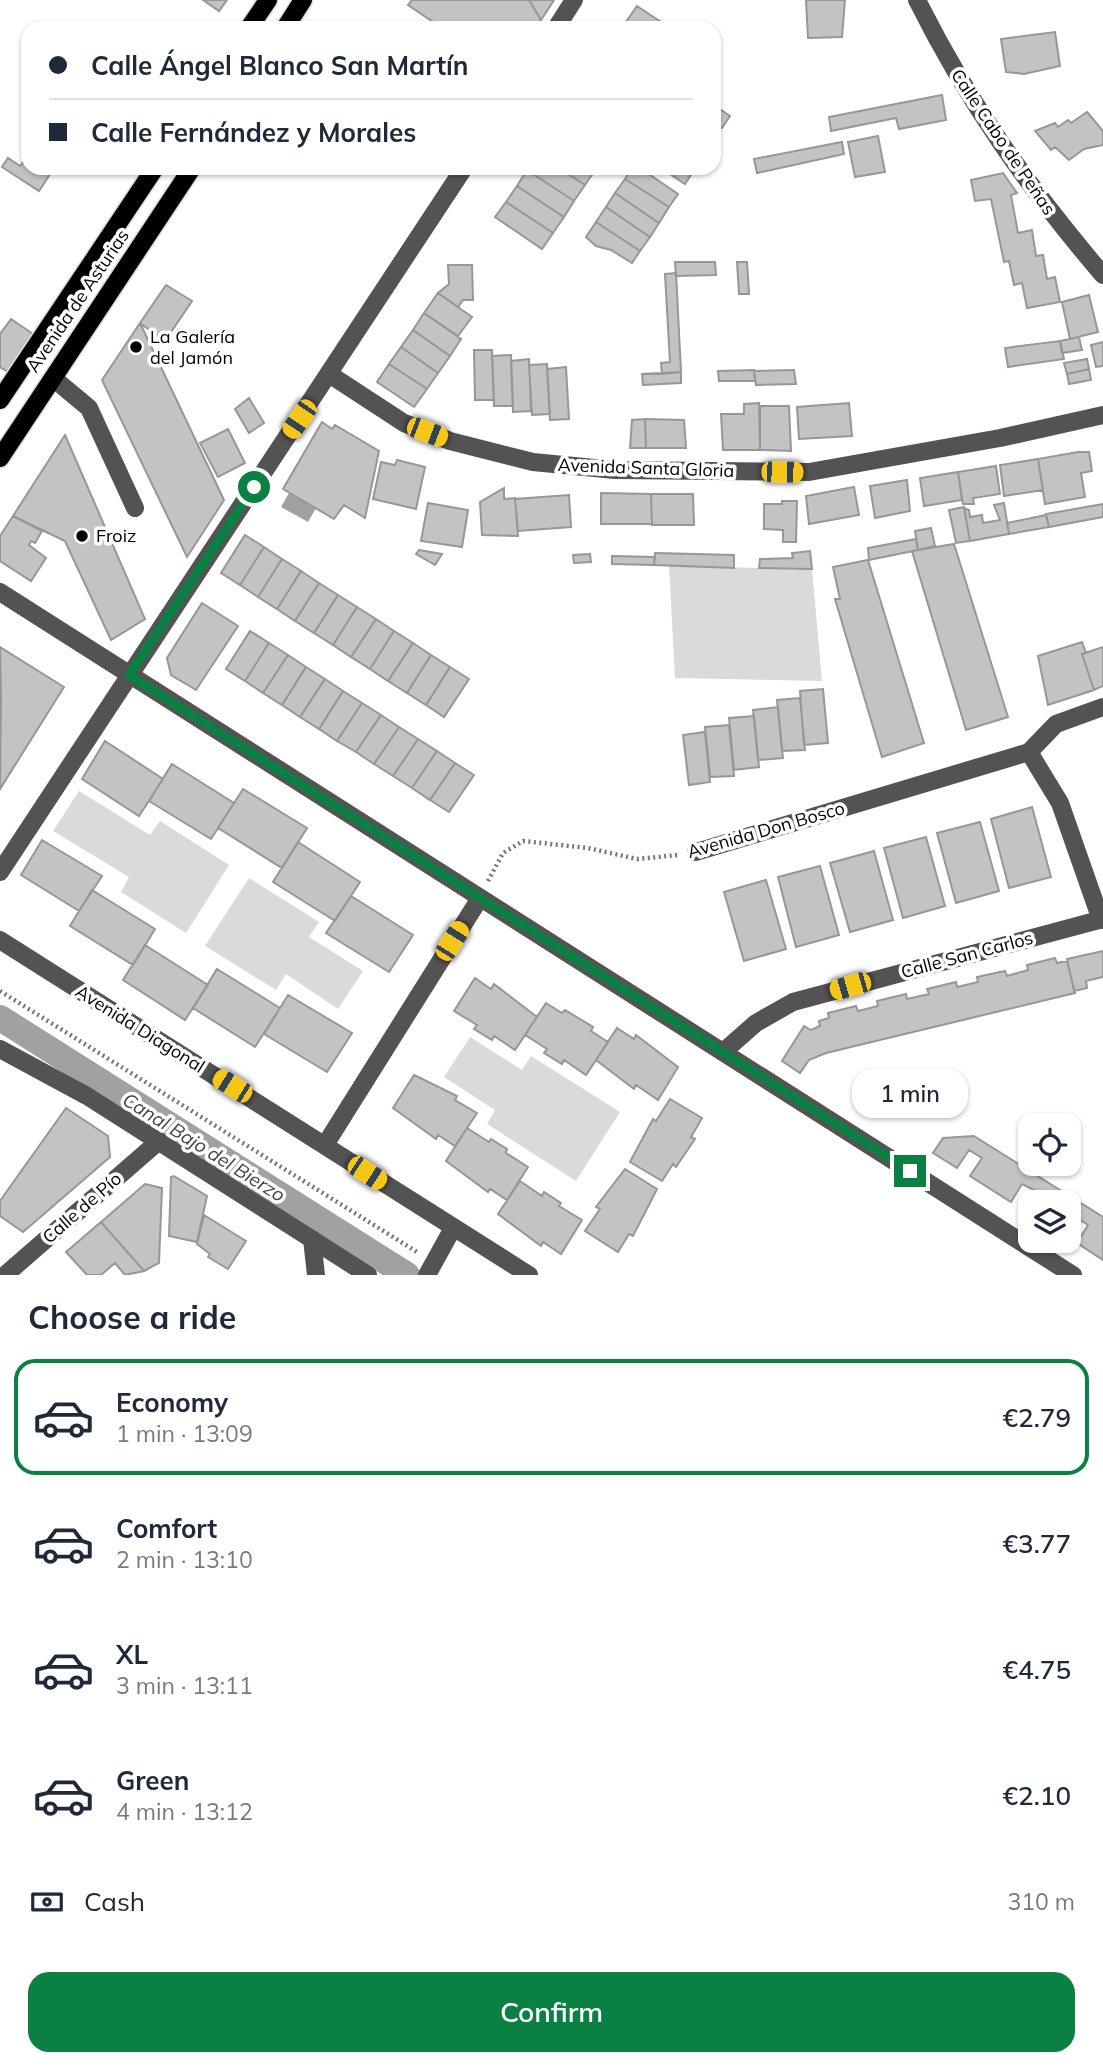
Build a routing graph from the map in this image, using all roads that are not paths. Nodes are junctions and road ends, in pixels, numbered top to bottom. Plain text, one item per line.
1 (268, 0) edge
2 (303, 0) edge
3 (574, 0) edge
4 (917, 0) edge
5 (254, 21) edge
6 (290, 21) edge
7 (560, 21) edge
8 (150, 175) edge
9 (187, 175) edge
10 (459, 175) edge
11 (1103, 275) edge
12 (329, 374) junction
13 (52, 379) junction
14 (0, 400) edge
15 (1103, 415) edge
16 (0, 458) edge
17 (135, 508) dead end
18 (0, 592) edge
19 (129, 675) junction
20 (1103, 706) edge
21 (1029, 752) junction
22 (696, 852) road end
23 (0, 872) edge
24 (480, 898) junction
25 (1102, 919) edge
26 (0, 940) edge
27 (0, 1049) edge
28 (723, 1052) junction
29 (159, 1141) junction
30 (324, 1145) junction
31 (453, 1228) junction
32 (312, 1239) junction
33 (427, 1267) edge
34 (5, 1275) edge
35 (316, 1275) edge
36 (368, 1275) edge
37 (529, 1275) edge
38 (1073, 1275) edge

1 - 5 main road
2 - 6 main road
3 - 7 street
4 - 11 street, Calle Cabo de Peñas
8 - 14 main road, Avenida de Asturias
9 - 13 main road, Avenida de Asturias
10 - 12 street
12 - 15 street, Avenida Santa Gloria
12 - 19 street
13 - 16 main road, Avenida de Asturias
13 - 17 street
18 - 19 street
19 - 23 street
19 - 24 street
20 - 21 street, Avenida Don Bosco
21 - 22 street, Avenida Don Bosco
21 - 25 street
24 - 28 street
24 - 30 street
25 - 28 street, Calle San Carlos
26 - 30 street, Avenida Diagonal
27 - 29 street
28 - 38 street
29 - 32 street
29 - 34 street, Calle de Pío
30 - 31 street, Avenida Diagonal
31 - 33 street, bridge
31 - 37 street, Avenida Diagonal
32 - 35 street
32 - 36 street

